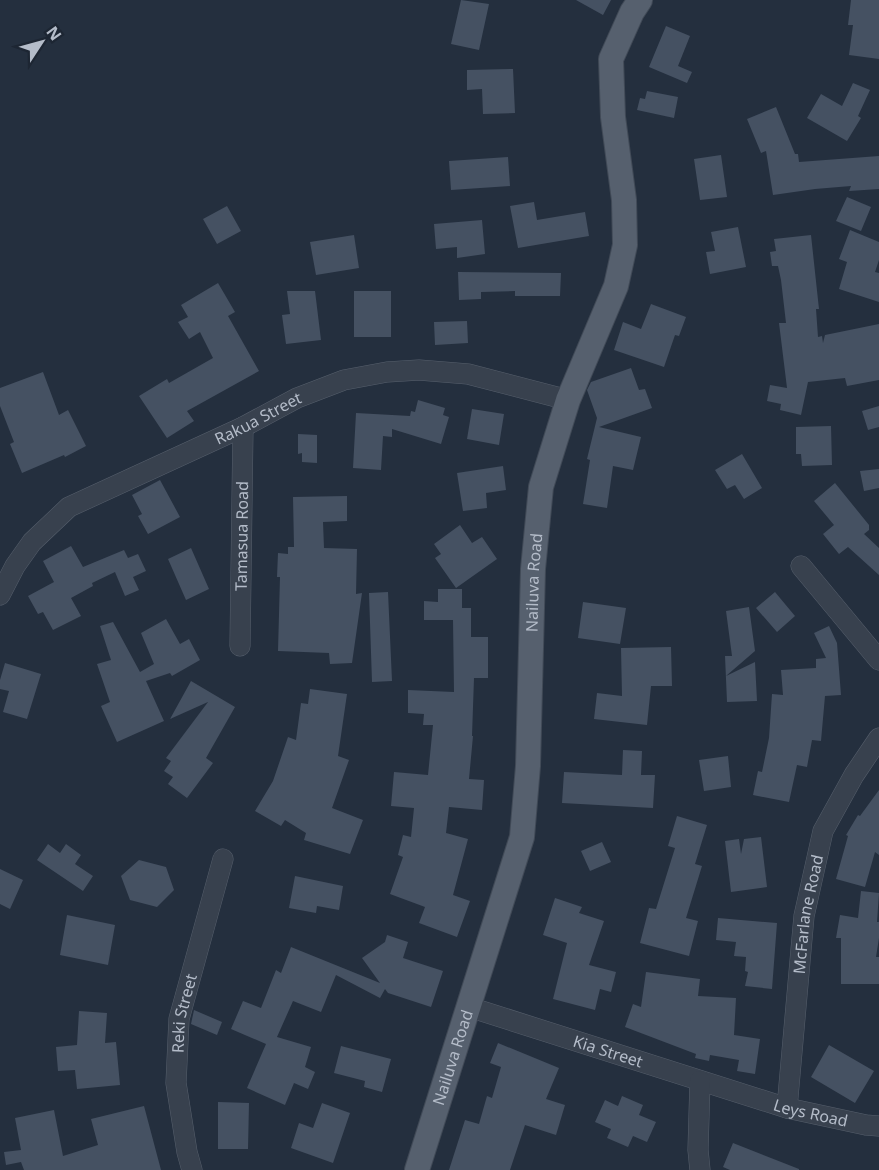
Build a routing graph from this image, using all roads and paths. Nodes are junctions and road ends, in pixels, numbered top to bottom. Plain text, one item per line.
1 (640, 0) edge
2 (568, 400) junction
3 (243, 427) junction
4 (801, 566) dead end
5 (0, 595) edge
6 (240, 646) dead end
7 (879, 660) edge
8 (879, 738) edge
9 (223, 859) dead end
10 (469, 1007) junction
11 (700, 1081) junction
12 (745, 1095) joint
13 (787, 1108) junction
14 (879, 1126) edge
15 (192, 1170) edge
16 (417, 1170) edge
17 (700, 1170) edge

1 - 2 main road, Nailuva Road
2 - 3 street, Rakua Street
2 - 10 main road, Nailuva Road
3 - 5 street, Rakua Street
3 - 6 street, Tamasua Road
4 - 7 street
8 - 13 street, McFarlane Road
9 - 15 street, Reki Street
10 - 11 street, Kia Street
10 - 16 main road, Nailuva Road
11 - 12 street, Kia Street
11 - 17 street
12 - 13 street, Leys Road
13 - 14 street, Leys Road

